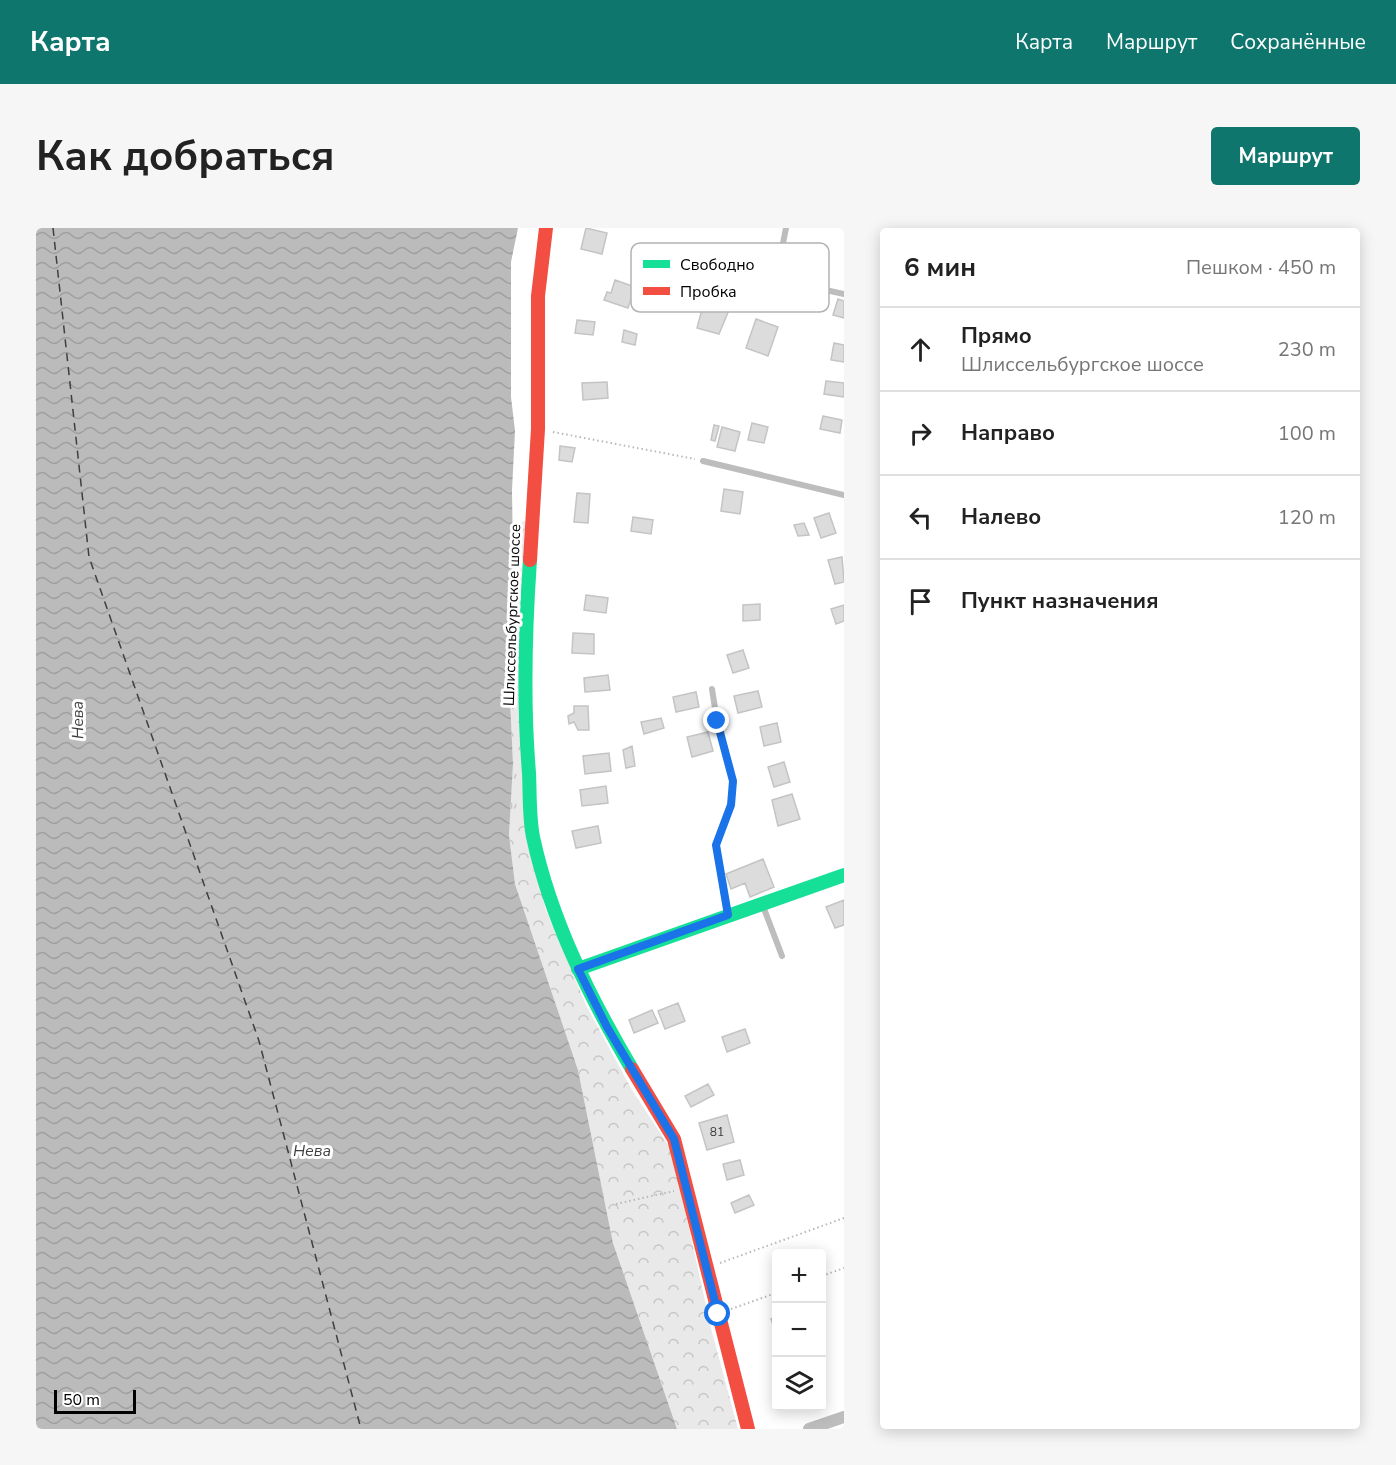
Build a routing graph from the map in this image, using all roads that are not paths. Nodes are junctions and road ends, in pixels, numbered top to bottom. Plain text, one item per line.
1 (546, 228) edge
2 (786, 228) edge
3 (783, 243) edge
4 (829, 291) edge
5 (844, 294) edge
6 (703, 461) road end
7 (844, 495) edge
8 (712, 689) dead end
9 (844, 875) edge
10 (762, 903) junction
11 (728, 915) junction
12 (782, 956) dead end
13 (578, 969) junction
14 (844, 1417) edge
15 (748, 1429) edge
16 (809, 1429) edge

1 - 13 street, Шлиссельбургское шоссе
2 - 3 lane
4 - 5 lane
6 - 7 lane
8 - 11 lane
9 - 10 street
10 - 11 street
10 - 12 lane
11 - 13 street
13 - 15 street, Шлиссельбургское шоссе
14 - 16 street

